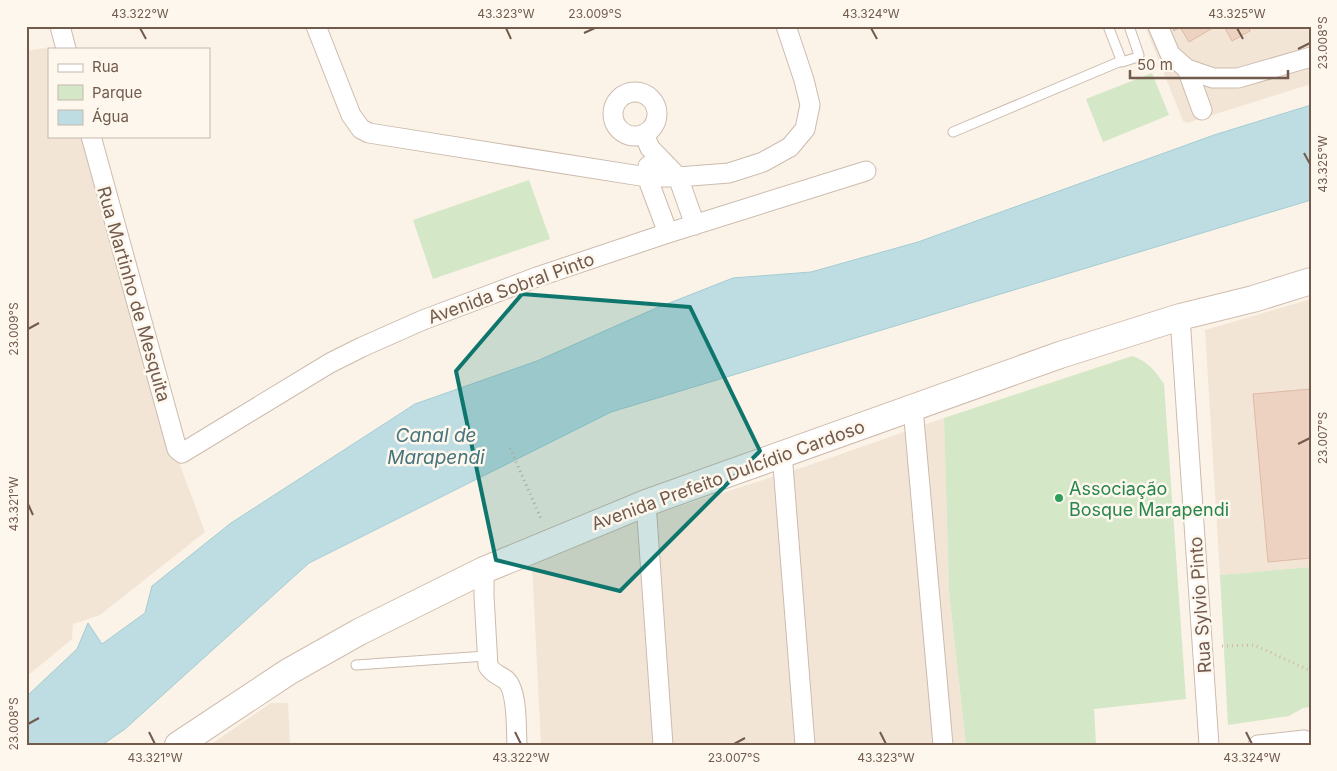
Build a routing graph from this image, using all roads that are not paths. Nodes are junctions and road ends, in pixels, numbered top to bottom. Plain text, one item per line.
1 (60, 26) edge
2 (316, 26) edge
3 (786, 26) edge
4 (1108, 26) edge
5 (1129, 26) edge
6 (1158, 26) edge
7 (66, 48) edge
8 (1311, 57) edge
9 (1121, 61) junction
10 (1187, 69) junction
11 (1202, 110) dead end
12 (953, 132) dead end
13 (91, 138) edge
14 (866, 171) dead end
15 (647, 177) junction
16 (678, 177) junction
17 (695, 224) junction
18 (668, 233) junction
19 (1311, 281) edge
20 (1180, 316) junction
21 (913, 408) junction
22 (179, 452) joint
23 (782, 454) junction
24 (646, 503) junction
25 (484, 570) junction
26 (486, 656) junction
27 (356, 665) dead end
28 (1304, 740) dead end
29 (178, 745) edge
30 (517, 745) edge
31 (663, 745) edge
32 (805, 745) edge
33 (943, 745) edge
34 (1209, 745) edge
35 (1258, 745) edge

1 - 7 street
2 - 15 street
3 - 16 street
4 - 9 lane
5 - 9 lane
6 - 10 street
8 - 10 street
9 - 12 lane
10 - 11 street
13 - 22 street, Rua Martinho de Mesquita
14 - 17 street, Avenida Sobral Pinto
15 - 16 street
15 - 16 street
15 - 18 street
16 - 17 street
17 - 18 street, Avenida Sobral Pinto
18 - 22 street, Avenida Sobral Pinto
19 - 20 street, Avenida Prefeito Dulcídio Cardoso
20 - 21 street, Avenida Prefeito Dulcídio Cardoso
20 - 34 street, Rua Sylvio Pinto
21 - 23 street, Avenida Prefeito Dulcídio Cardoso
21 - 33 street
23 - 24 street, Avenida Prefeito Dulcídio Cardoso
23 - 32 street
24 - 25 street, Avenida Prefeito Dulcídio Cardoso
24 - 31 street
25 - 26 street
25 - 29 street, Avenida Prefeito Dulcídio Cardoso
26 - 27 lane
26 - 30 street
28 - 35 street

